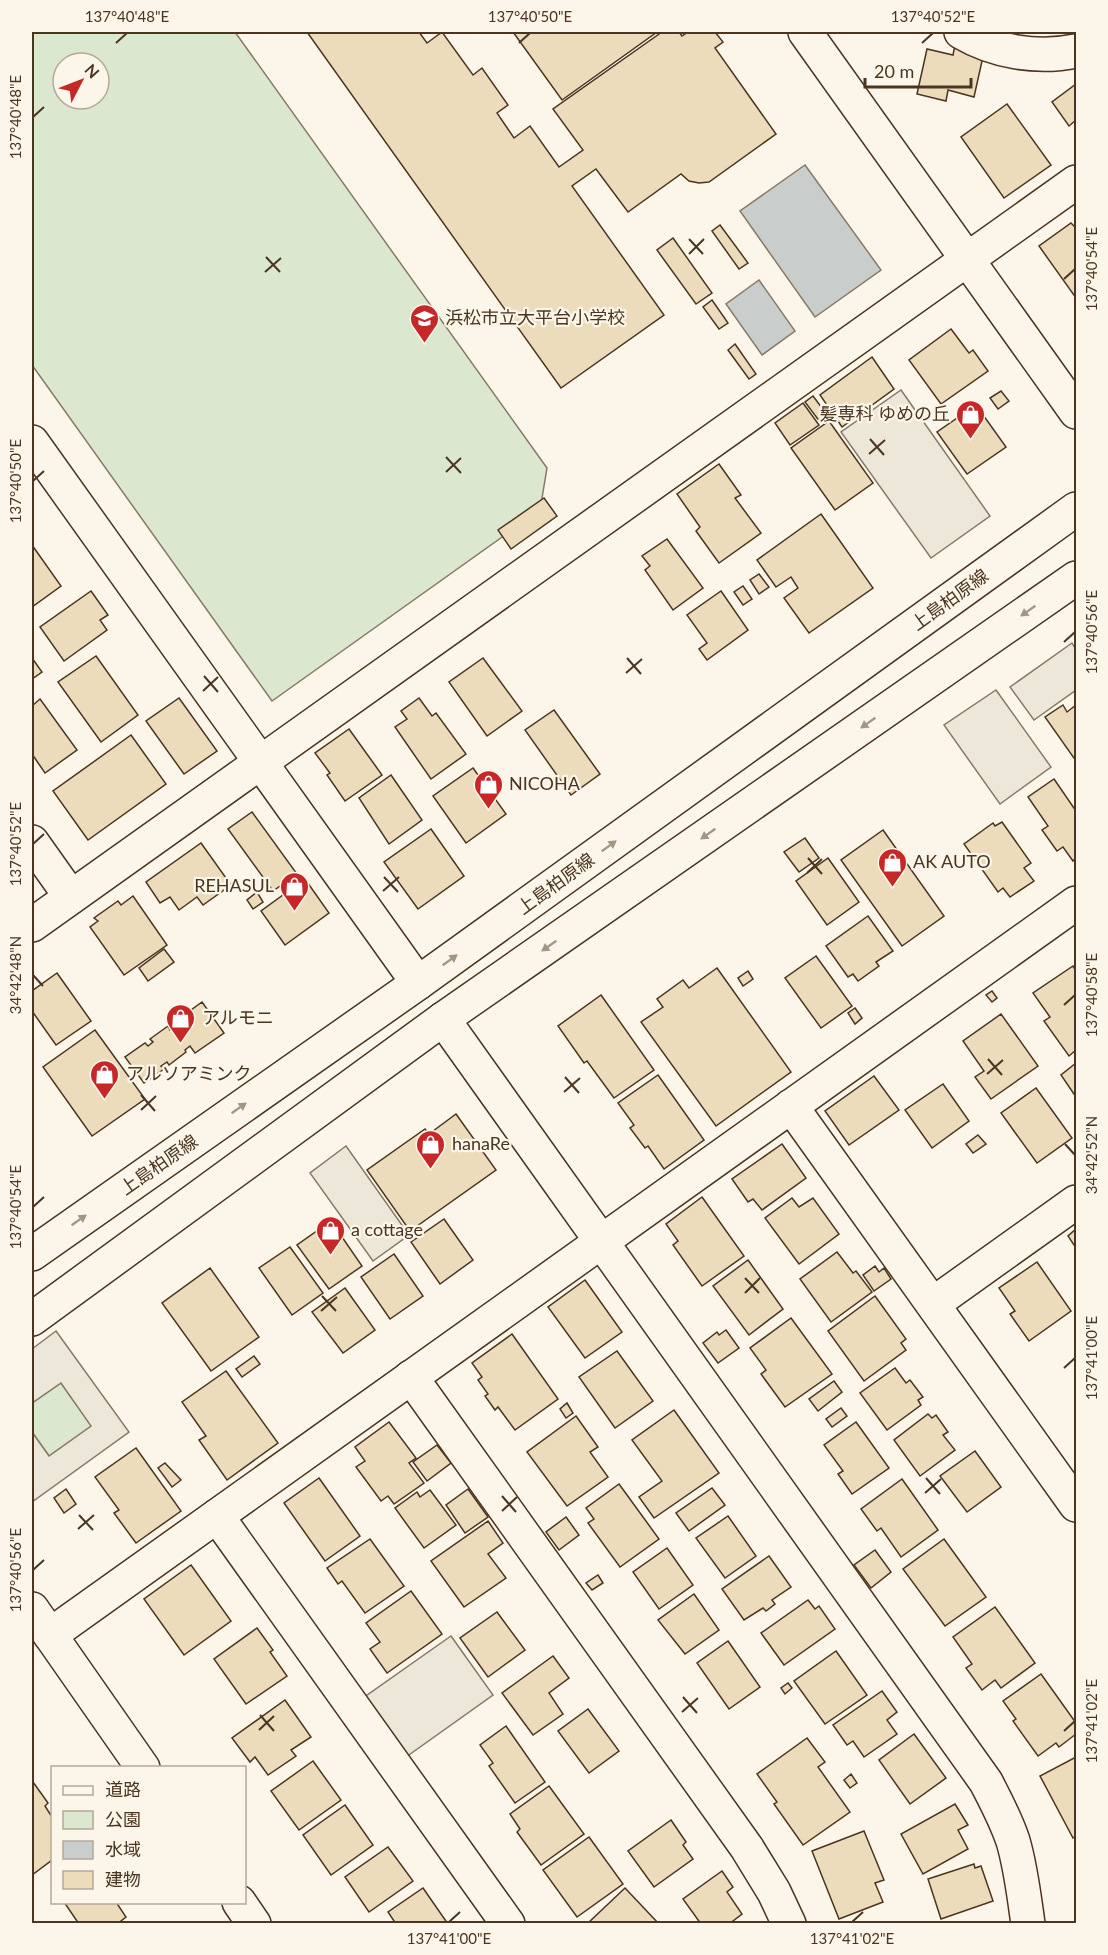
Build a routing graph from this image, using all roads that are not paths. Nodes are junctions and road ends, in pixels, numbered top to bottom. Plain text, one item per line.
1 (961, 32) edge
2 (817, 36) edge
3 (1077, 51) edge
4 (1077, 182) edge
5 (967, 258) junction
6 (1077, 412) edge
7 (32, 442) edge
8 (1077, 509) edge
9 (1077, 578) edge
10 (260, 762) junction
11 (32, 842) edge
12 (71, 897) junction
13 (1077, 903) edge
14 (32, 925) edge
15 (418, 983) junction
16 (443, 1020) junction
17 (791, 1106) junction
18 (1077, 1202) edge
19 (602, 1241) junction
20 (32, 1254) edge
21 (933, 1304) junction
22 (32, 1319) edge
23 (411, 1377) junction
24 (1077, 1505) edge
25 (216, 1516) junction
26 (41, 1622) edge
27 (142, 1766) edge
28 (240, 1904) edge
29 (254, 1923) edge
30 (508, 1923) edge
31 (789, 1923) edge
32 (1028, 1923) edge

1 - 3 street
2 - 5 street
4 - 5 street
5 - 6 street
5 - 10 street
7 - 10 street
15 -> 8 street, 上島柏原線
9 -> 16 street
10 - 12 street
10 - 15 street
11 - 12 street
12 - 14 street
13 - 17 street
20 -> 15 street, 上島柏原線
16 - 19 street
16 - 22 street
17 - 19 street
17 - 21 street
18 - 21 street
19 - 23 street
19 - 32 street
21 - 24 street
23 - 25 street
23 - 31 street
25 - 26 street
25 - 30 street
26 - 27 street
28 - 29 street

